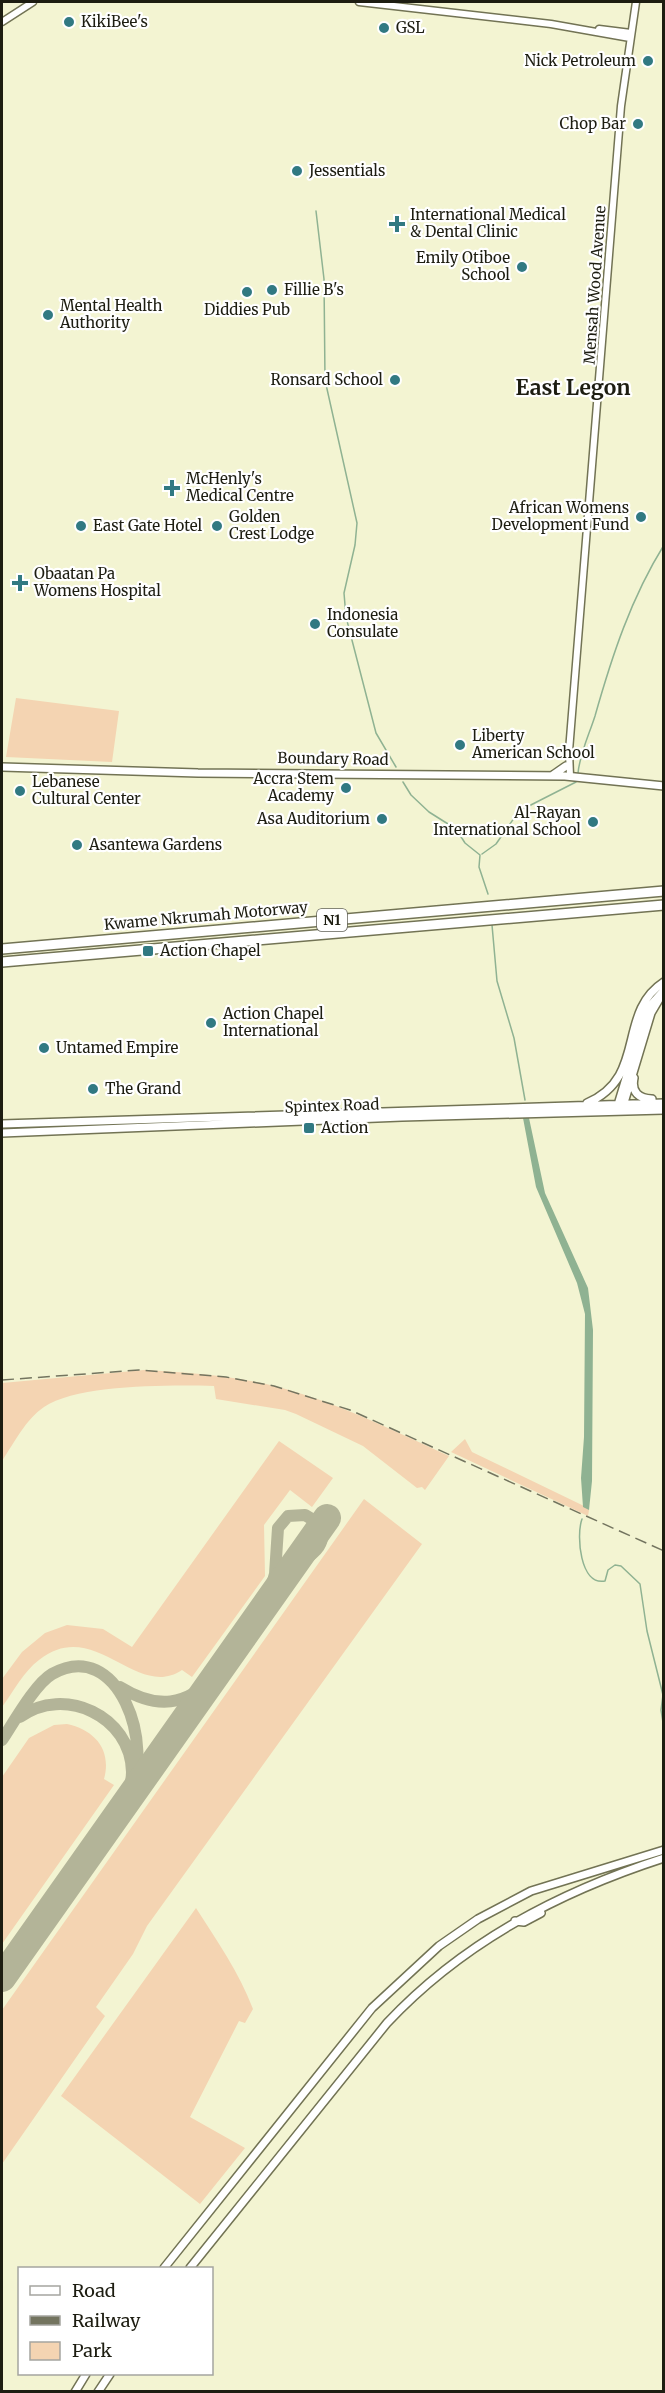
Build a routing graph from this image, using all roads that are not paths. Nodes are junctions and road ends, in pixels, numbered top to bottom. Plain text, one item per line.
1 (33, 2) edge
2 (359, 2) edge
3 (636, 2) edge
4 (633, 20) junction
5 (2, 22) edge
6 (613, 33) junction
7 (631, 35) junction
8 (628, 52) junction
9 (2, 767) edge
10 (568, 767) junction
11 (553, 775) junction
12 (570, 776) junction
13 (663, 786) edge
14 (663, 891) edge
15 (663, 905) edge
16 (2, 949) edge
17 (2, 962) edge
18 (663, 982) edge
19 (663, 992) edge
20 (638, 1057) junction
21 (663, 1100) edge
22 (584, 1105) junction
23 (620, 1108) junction
24 (663, 1110) edge
25 (2, 1124) edge
26 (2, 1133) edge
27 (663, 1850) edge
28 (663, 1858) edge
29 (663, 1863) edge
30 (516, 1921) junction
31 (165, 2267) edge
32 (191, 2267) edge
33 (85, 2375) edge
34 (109, 2375) edge
35 (75, 2391) edge
36 (98, 2391) edge

1 - 5 street
2 - 6 street
3 - 4 street, Mensah Wood Avenue
4 - 6 street
4 - 7 street, Mensah Wood Avenue
6 - 7 street
6 - 8 street
7 - 8 street, Mensah Wood Avenue
8 - 10 street, Mensah Wood Avenue
9 - 11 main road, Boundary Road
10 - 11 main road
10 - 12 main road
10 - 12 street, Mensah Wood Avenue
11 - 12 main road, Boundary Road
12 - 13 main road, Boundary Road
14 - 16 highway, Kwame Nkrumah Motorway / N1
15 - 17 highway, Kwame Nkrumah Motorway / N1
18 - 22 main road
19 - 20 main road
19 - 23 main road
20 - 21 main road
20 - 23 main road
21 - 23 main road, Spintex Road
22 - 23 main road, Spintex Road
22 - 25 main road, Spintex Road
23 - 24 main road, Spintex Road
23 - 26 main road, Spintex Road
27 - 31 main road
28 - 30 main road
29 - 30 main road
30 - 32 main road
33 - 35 main road
34 - 36 main road

